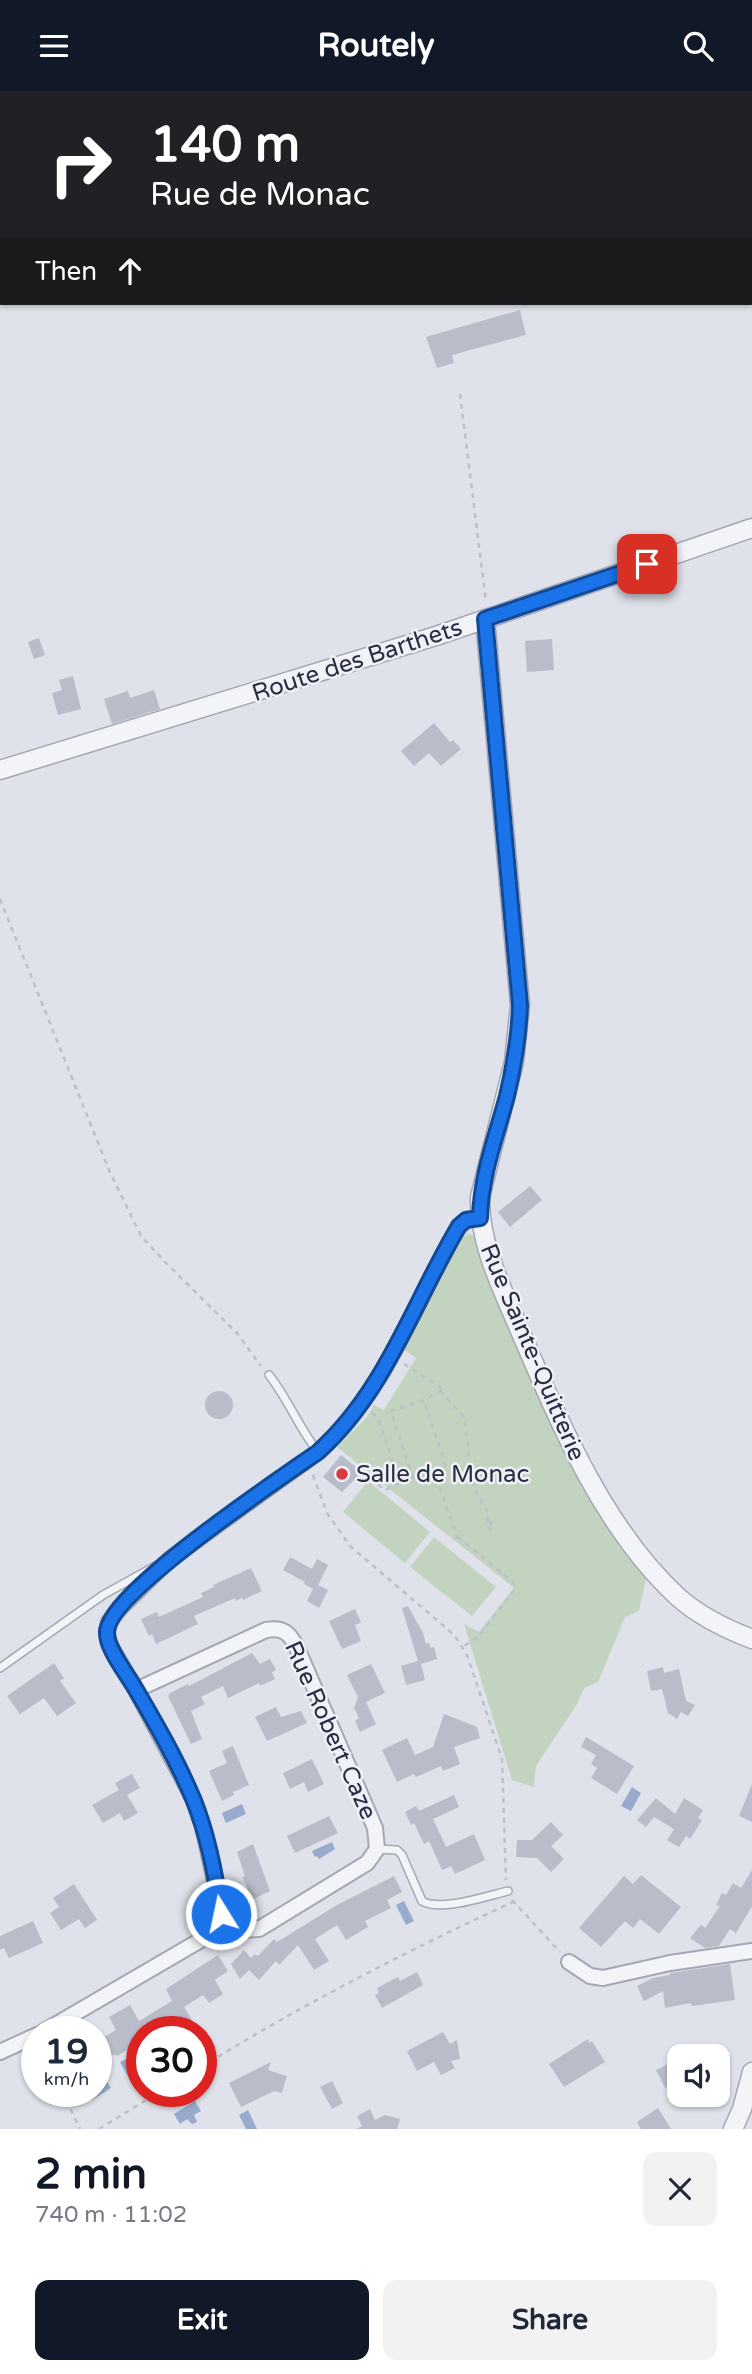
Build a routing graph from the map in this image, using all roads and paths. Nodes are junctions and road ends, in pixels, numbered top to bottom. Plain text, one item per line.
1 (460, 394) dead end
2 (752, 528) edge
3 (488, 618) junction
4 (0, 770) edge
5 (0, 899) edge
6 (480, 1218) junction
7 (391, 1356) junction
8 (268, 1375) joint
9 (440, 1391) junction
10 (424, 1400) junction
11 (360, 1405) junction
12 (312, 1456) junction
13 (434, 1471) junction
14 (362, 1472) dead end
15 (413, 1478) junction
16 (400, 1483) junction
17 (488, 1517) dead end
18 (457, 1536) junction
19 (453, 1543) dead end
20 (170, 1559) junction
21 (752, 1639) edge
22 (463, 1647) junction
23 (0, 1668) edge
24 (136, 1690) junction
25 (377, 1849) junction
26 (508, 1891) junction
27 (513, 1902) junction
28 (220, 1922) junction
29 (752, 1951) edge
30 (569, 1962) joint
31 (70, 2016) edge
32 (21, 2042) edge
33 (0, 2052) edge
34 (217, 2057) edge
35 (752, 2072) edge
36 (70, 2107) edge
37 (135, 2107) edge
38 (80, 2129) edge
39 (99, 2129) edge
40 (733, 2129) edge

1 - 3 path
2 - 3 street, Route des Barthets
3 - 4 street, Route des Barthets
3 - 6 street, Rue Sainte-Quitterie
5 - 8 path
6 - 7 street
6 - 21 street, Rue Sainte-Quitterie
7 - 9 path
7 - 11 street
8 - 12 lane
9 - 10 path
9 - 17 path
10 - 13 path
10 - 15 path
11 - 12 street
11 - 16 path
12 - 20 street
12 - 22 path
13 - 15 path
13 - 18 path
14 - 16 path
15 - 16 path
18 - 19 path
18 - 22 path
20 - 23 lane
20 - 24 street
22 - 26 path
24 - 25 street, Rue Robert Caze
24 - 28 street
25 - 26 lane
25 - 28 street, Rue Robert Caze
26 - 27 path
27 - 30 path
27 - 34 path
28 - 31 street
29 - 30 street
32 - 33 street
35 - 40 street
36 - 38 path
37 - 39 path

